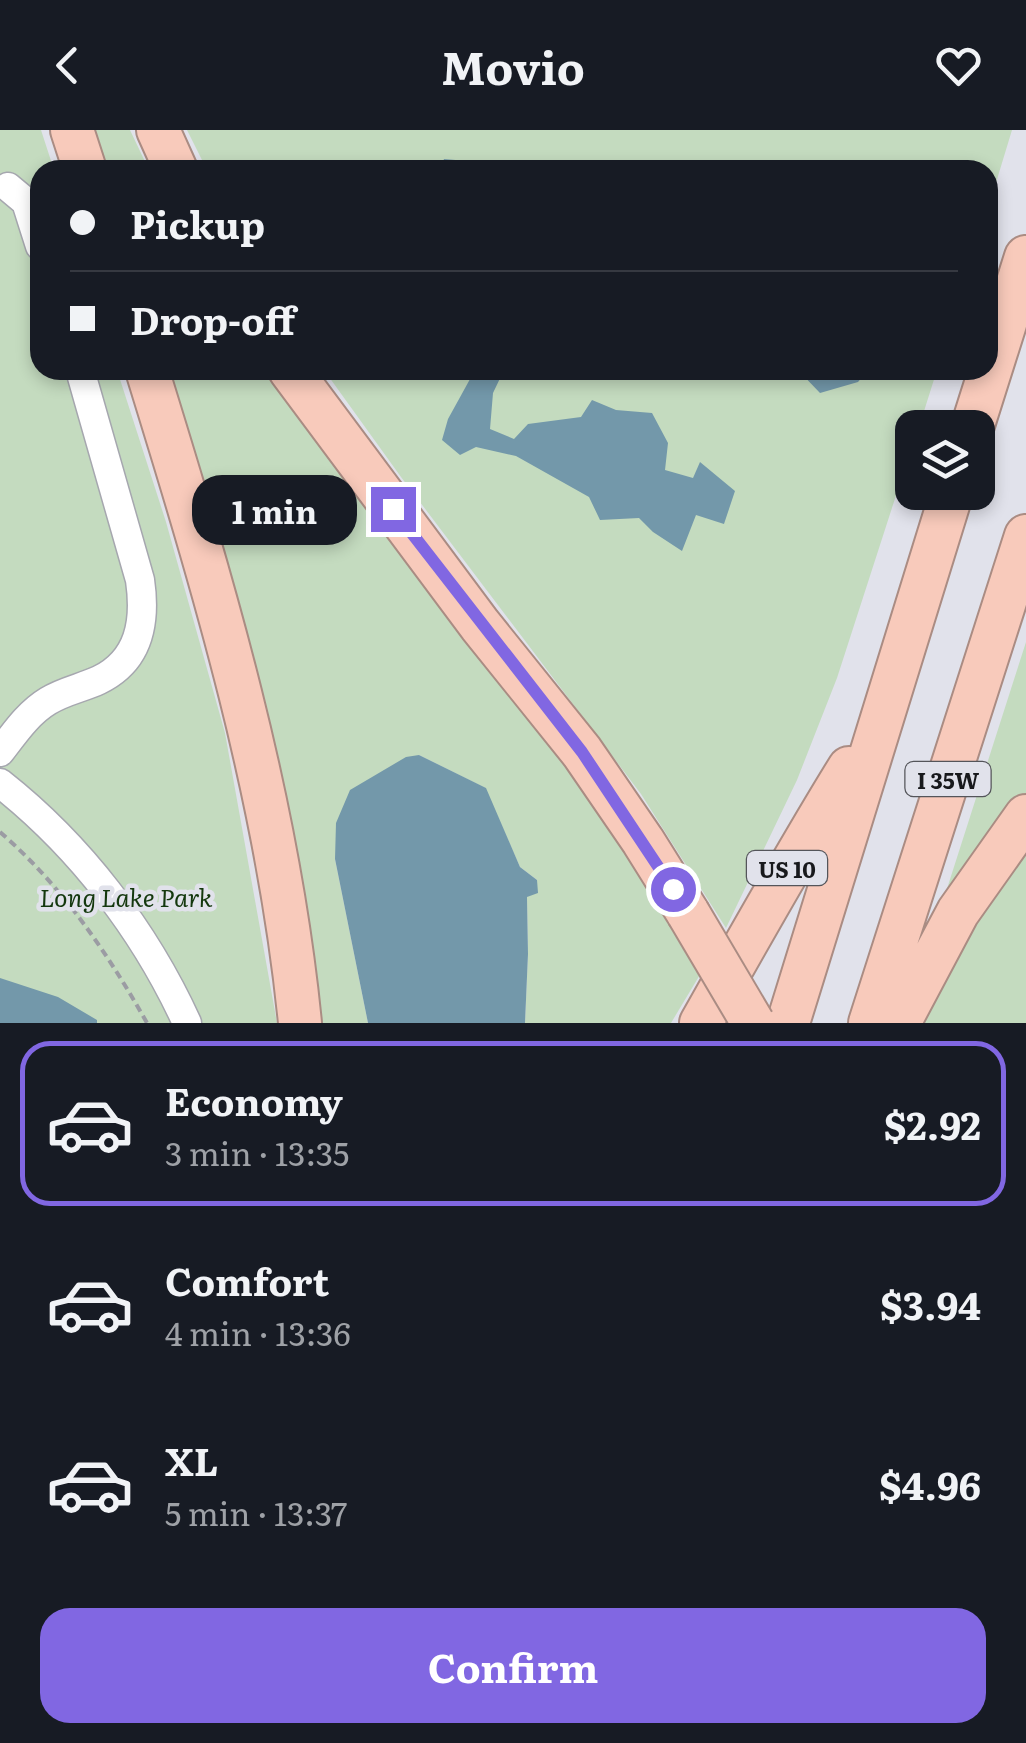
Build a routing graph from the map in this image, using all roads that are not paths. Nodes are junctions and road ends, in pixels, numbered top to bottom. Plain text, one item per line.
1 (72, 130) edge
2 (158, 130) edge
3 (82, 160) edge
4 (172, 160) edge
5 (8, 187) dead end
6 (30, 215) edge
7 (1026, 257) edge
8 (998, 346) edge
9 (83, 380) edge
10 (151, 380) edge
11 (297, 380) edge
12 (987, 380) edge
13 (978, 410) edge
14 (946, 510) edge
15 (1026, 536) edge
16 (880, 717) junction
17 (0, 752) edge
18 (0, 784) edge
19 (1026, 816) edge
20 (187, 1023) edge
21 (300, 1023) edge
22 (701, 1023) edge
23 (753, 1023) edge
24 (788, 1023) edge
25 (870, 1023) edge
26 (900, 1023) edge

1 - 3 highway
2 - 4 highway
5 - 6 street
7 - 8 highway
9 - 17 street
10 - 21 highway
11 - 23 highway, bridge
12 - 13 highway
14 - 16 highway, I 35W
15 - 25 highway, I 35W
16 - 22 highway, US 10
16 - 24 highway, I 35W
18 - 20 street
19 - 26 highway

